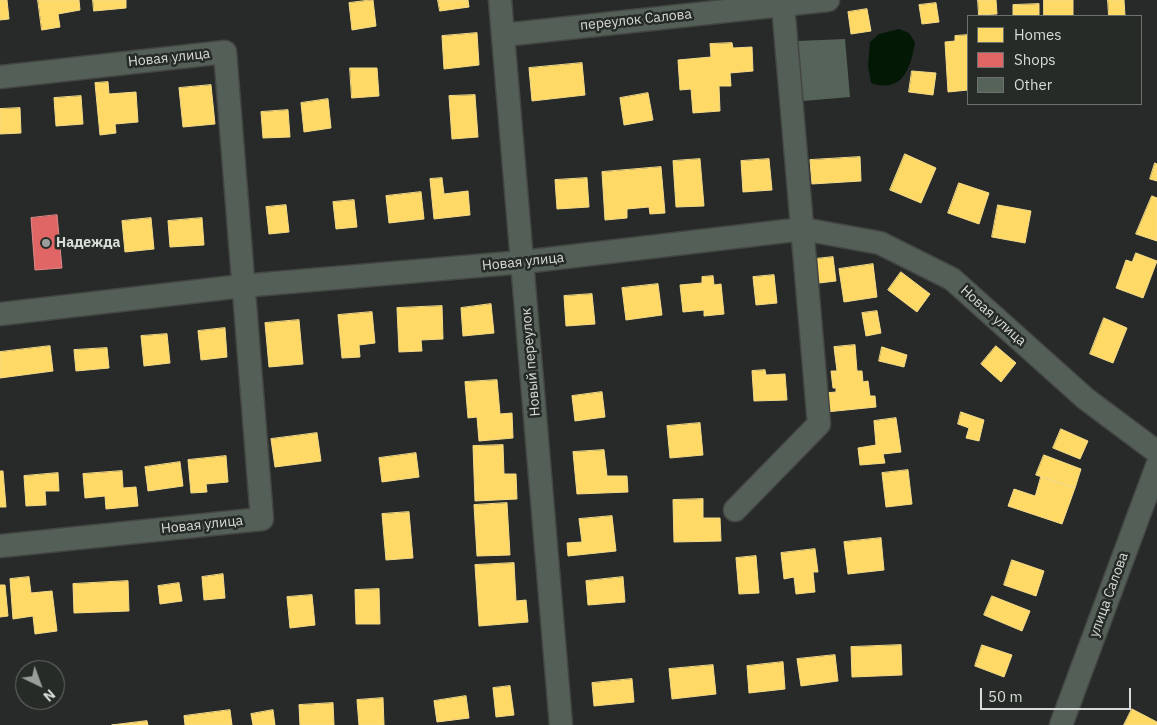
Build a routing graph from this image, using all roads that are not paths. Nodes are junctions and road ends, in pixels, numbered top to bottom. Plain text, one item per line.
1 (500, 0) edge
2 (828, 0) edge
3 (783, 5) junction
4 (503, 35) junction
5 (0, 77) edge
6 (803, 229) junction
7 (523, 262) junction
8 (242, 286) junction
9 (0, 314) edge
10 (1157, 452) edge
11 (1157, 466) edge
12 (735, 510) dead end
13 (0, 546) edge
14 (561, 725) edge
15 (1061, 725) edge

1 - 4 street, Новый переулок
2 - 3 street, переулок Салова
3 - 4 street, переулок Салова
3 - 6 street
4 - 7 street, Новый переулок
5 - 8 street, Новая улица
6 - 7 street, Новая улица
6 - 10 street, Новая улица
6 - 12 street
7 - 8 street, Новая улица
7 - 14 street, Новый переулок
8 - 9 street, Новая улица
8 - 13 street, Новая улица
11 - 15 street, улица Салова

